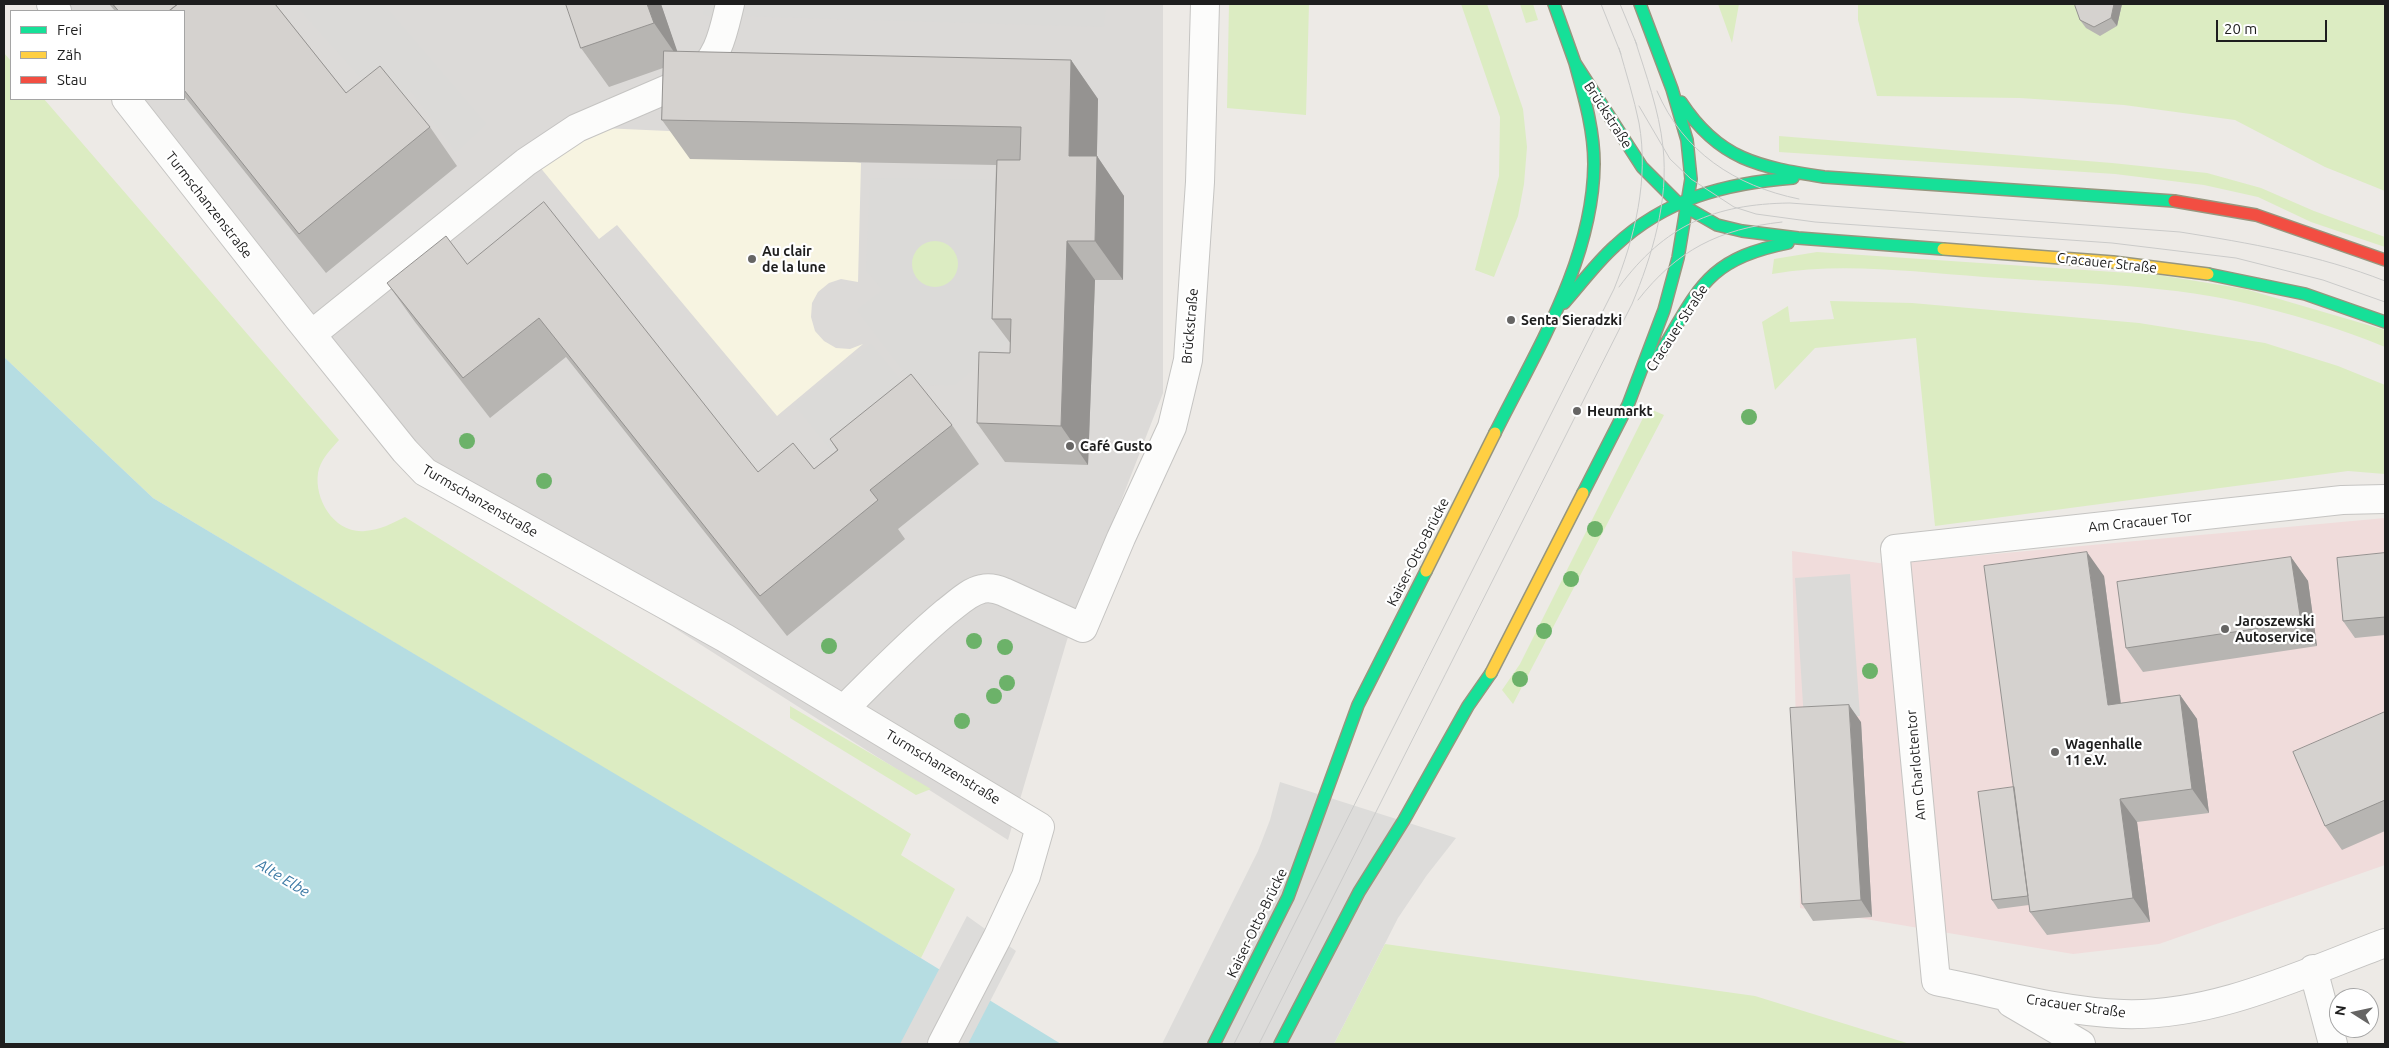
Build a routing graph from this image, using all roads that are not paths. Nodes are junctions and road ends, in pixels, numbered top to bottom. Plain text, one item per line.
1 (730, 4) edge
2 (1205, 4) edge
3 (1554, 4) edge
4 (1640, 4) edge
5 (1575, 63) junction
6 (1672, 89) junction
7 (127, 100) edge
8 (1824, 177) junction
9 (1689, 197) junction
10 (1677, 202) junction
11 (1687, 209) junction
12 (1702, 218) joint
13 (1821, 240) junction
14 (2385, 260) edge
15 (1555, 314) junction
16 (2385, 322) edge
17 (312, 334) junction
18 (1628, 405) junction
19 (2385, 500) edge
20 (1895, 549) joint
21 (845, 708) junction
22 (2385, 943) edge
23 (2313, 969) junction
24 (1936, 981) joint
25 (1993, 992) junction
26 (942, 1044) edge
27 (1214, 1044) edge
28 (1280, 1044) edge
29 (2081, 1044) edge
30 (2333, 1044) edge

1 - 17 street
2 - 21 street, Brückstraße
3 - 5 main road, Brückstraße
4 - 6 main road
5 - 10 main road, Brückstraße
5 - 15 main road, Kaiser-Otto-Brücke
6 - 8 main road
6 - 9 main road
7 - 17 street, Turmschanzenstraße
8 - 9 main road
8 - 14 main road
9 - 10 main road
9 - 11 main road
10 - 11 main road, Brückstraße
10 - 15 main road
11 - 12 main road, Brückstraße
11 - 18 main road
12 - 13 main road, Cracauer Straße
13 - 16 main road, Cracauer Straße
13 - 18 main road, Cracauer Straße
15 - 27 main road, Kaiser-Otto-Brücke
17 - 21 street, Turmschanzenstraße
18 - 28 main road
19 - 20 street, Am Cracauer Tor
20 - 24 street, Am Charlottentor
21 - 26 street, Turmschanzenstraße
22 - 23 street, Cracauer Straße
23 - 25 street, Cracauer Straße
23 - 30 street
24 - 25 street, Cracauer Straße
25 - 29 street

